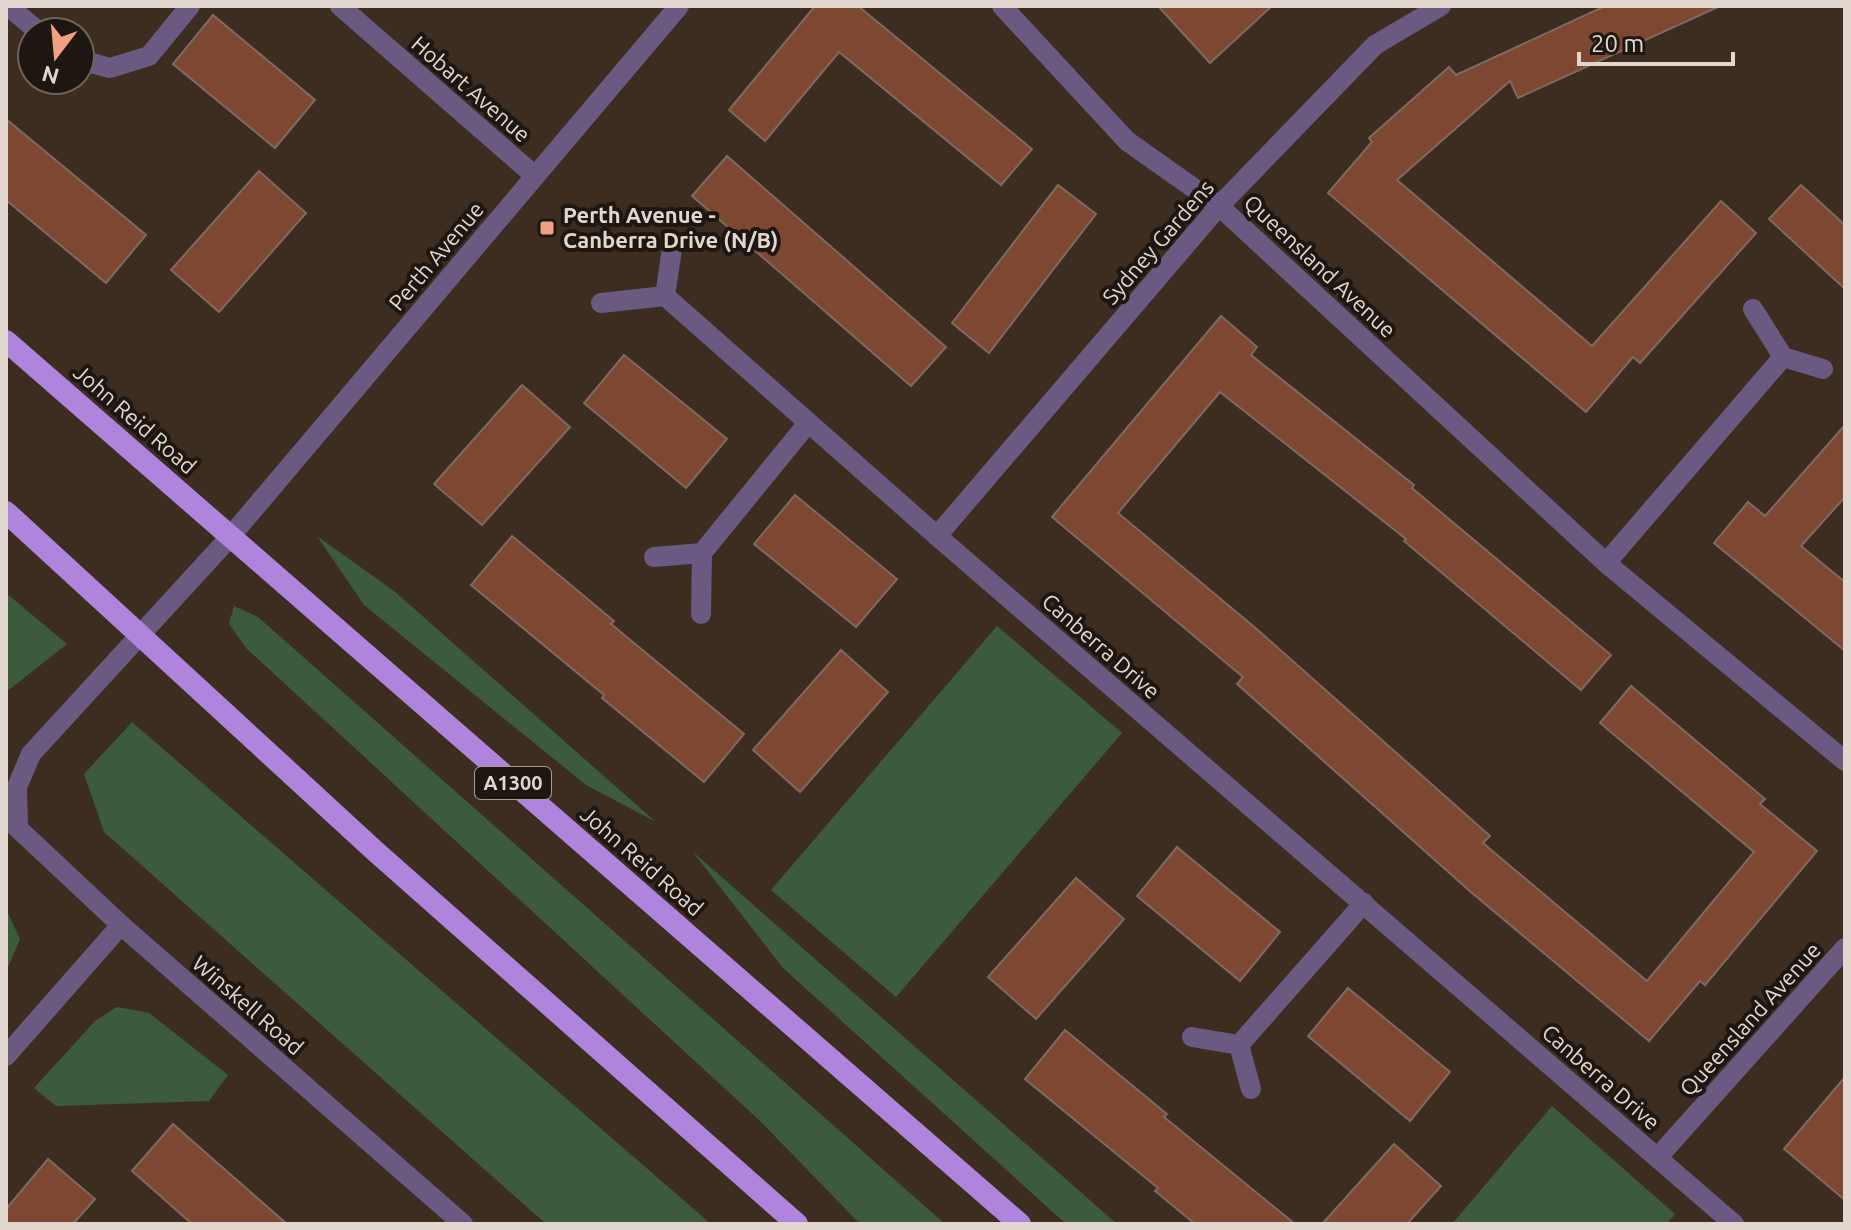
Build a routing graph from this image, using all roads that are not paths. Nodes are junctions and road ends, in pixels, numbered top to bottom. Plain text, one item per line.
1 (190, 6) edge
2 (340, 6) edge
3 (679, 6) edge
4 (1002, 6) edge
5 (1441, 6) edge
6 (96, 64) edge
7 (535, 176) junction
8 (1219, 206) junction
9 (673, 242) dead end
10 (665, 296) junction
11 (601, 303) dead end
12 (1753, 309) dead end
13 (6, 341) edge
14 (1783, 357) junction
15 (1823, 369) dead end
16 (808, 423) junction
17 (6, 512) edge
18 (937, 536) junction
19 (230, 537) junction
20 (702, 553) junction
21 (654, 557) dead end
22 (1606, 563) junction
23 (701, 614) dead end
24 (140, 635) junction
25 (1845, 761) edge
26 (12, 823) edge
27 (1364, 903) junction
28 (121, 925) junction
29 (1845, 948) edge
30 (1192, 1037) dead end
31 (1239, 1045) junction
32 (6, 1056) edge
33 (1251, 1089) dead end
34 (1658, 1157) junction
35 (463, 1224) edge
36 (797, 1224) edge
37 (1020, 1224) edge
38 (1734, 1224) edge

1 - 6 street
2 - 7 street, Hobart Avenue
3 - 7 street, Perth Avenue
4 - 8 street, Queensland Avenue
5 - 8 street, Sydney Gardens
7 - 19 street, Perth Avenue
8 - 18 street, Sydney Gardens
8 - 22 street, Queensland Avenue
9 - 10 street
10 - 11 street
10 - 16 street, Canberra Drive
12 - 14 street
13 - 19 highway, John Reid Road / A1300
14 - 15 street
14 - 22 street
16 - 18 street, Canberra Drive
16 - 20 street
17 - 24 highway
18 - 27 street, Canberra Drive
19 - 24 street
19 - 37 highway, John Reid Road / A1300
20 - 21 street
20 - 23 street
22 - 25 street, Queensland Avenue
24 - 26 street
24 - 36 highway
26 - 28 street, Winskell Road
27 - 31 street
27 - 34 street, Canberra Drive
28 - 32 street
28 - 35 street, Winskell Road
29 - 34 street, Queensland Avenue
30 - 31 street
31 - 33 street
34 - 38 street, Canberra Drive

